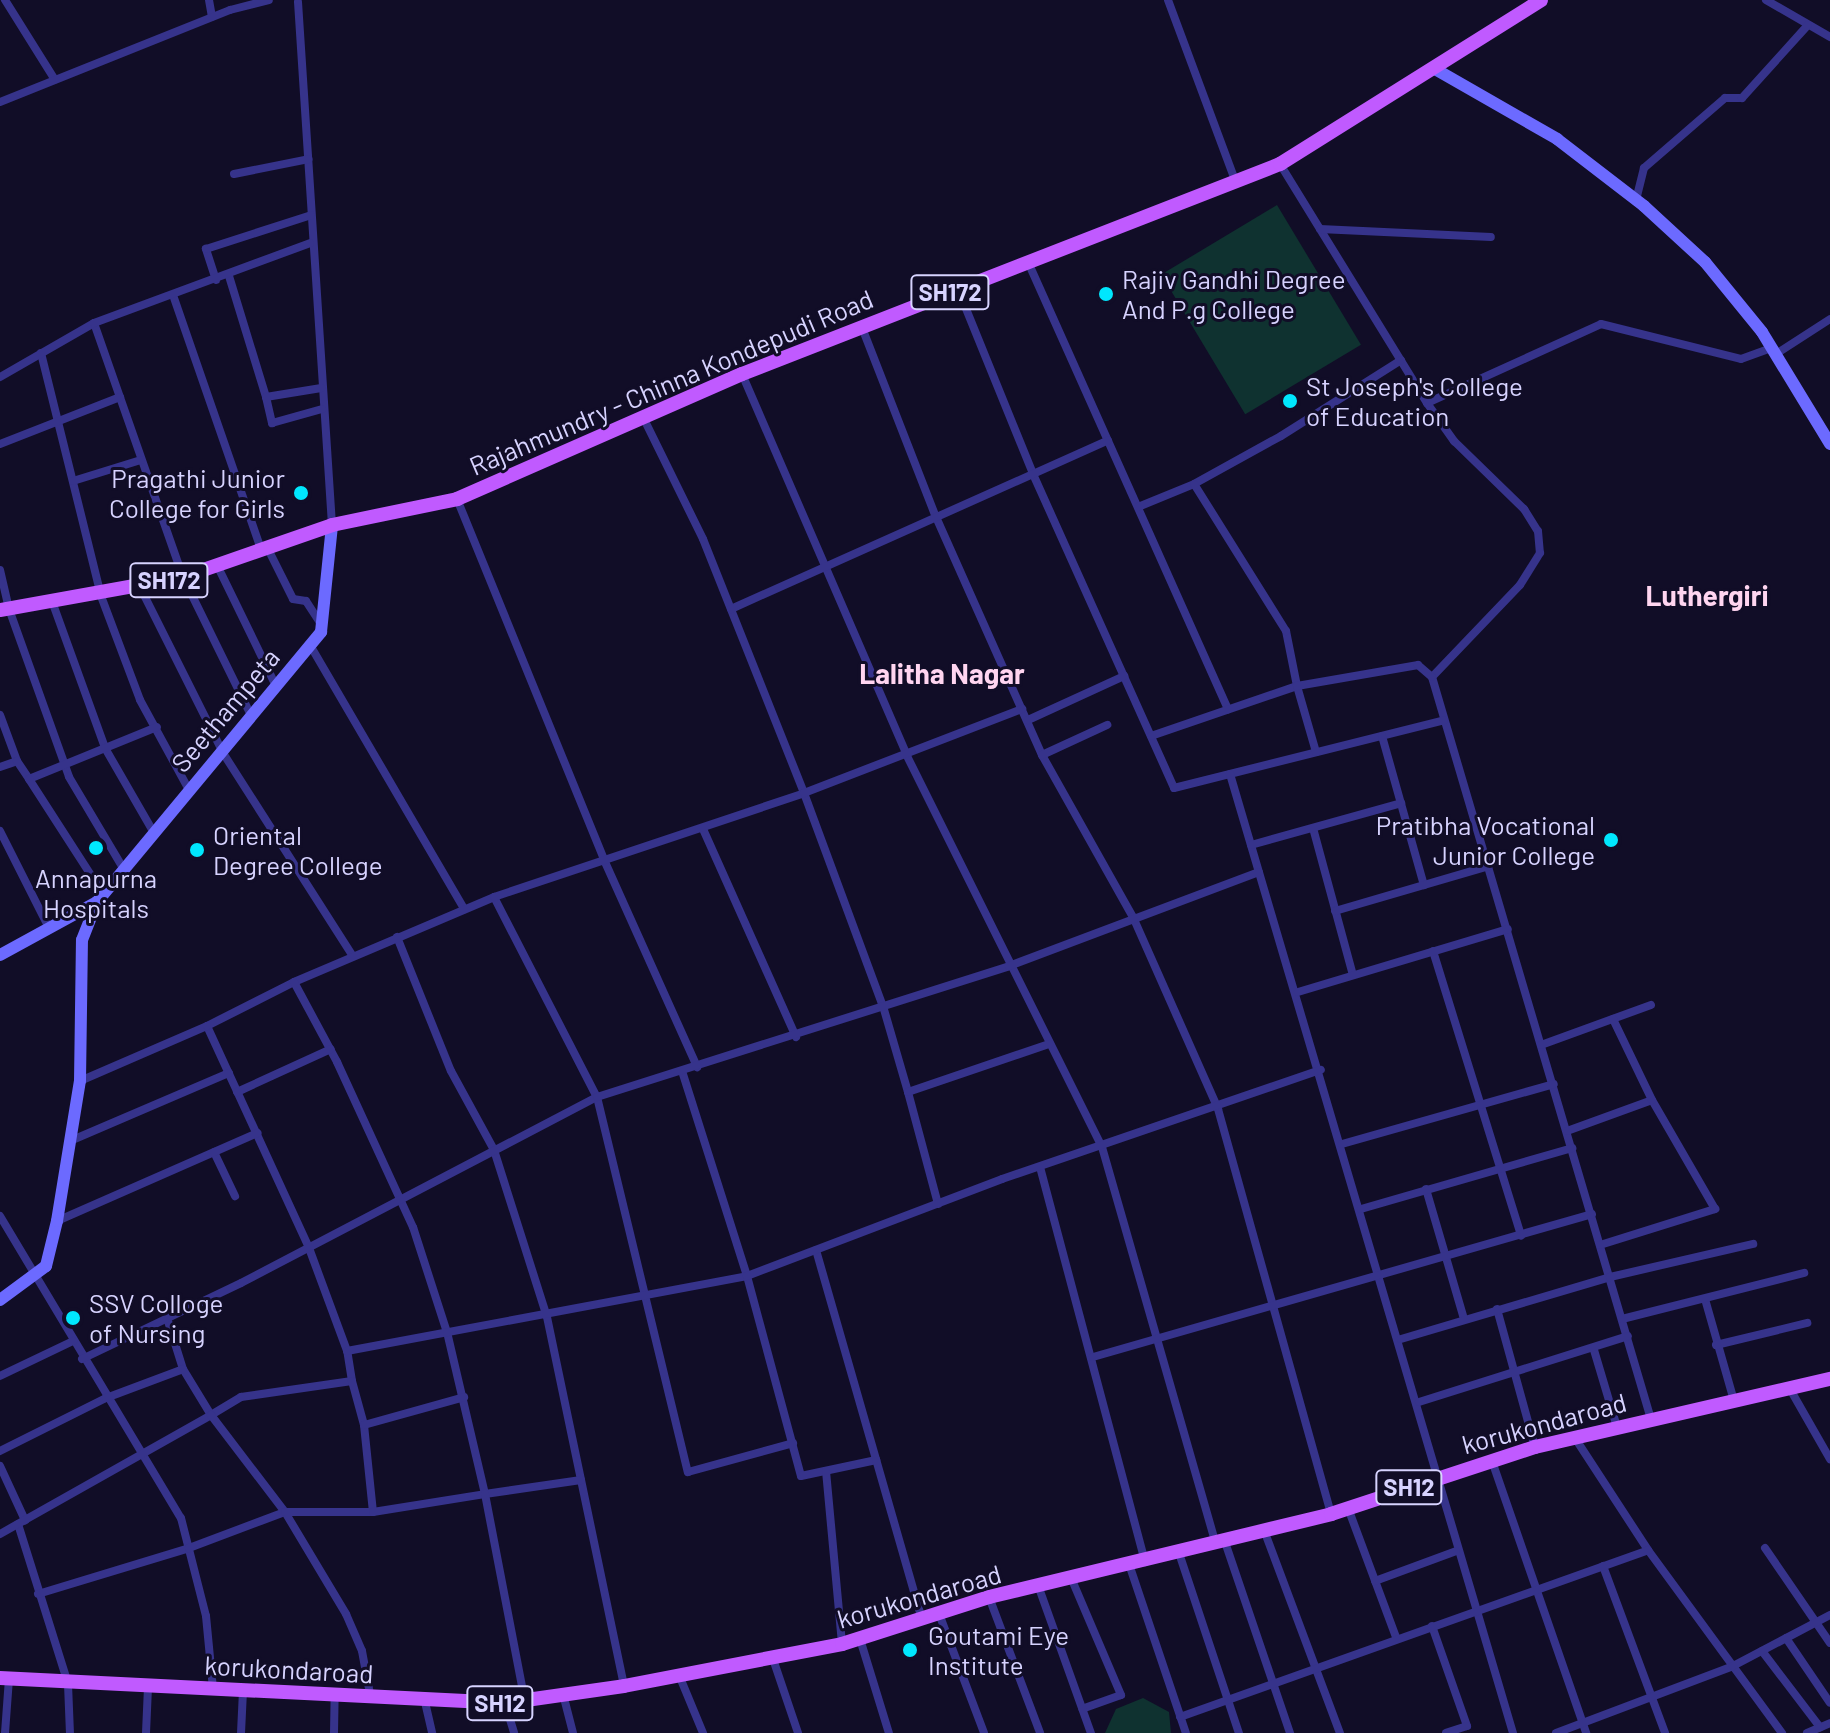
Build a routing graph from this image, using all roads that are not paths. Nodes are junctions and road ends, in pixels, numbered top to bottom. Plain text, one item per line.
1 (5, 0) edge
2 (209, 0) edge
3 (269, 0) edge
4 (1168, 0) edge
5 (1541, 0) edge
6 (1766, 0) edge
7 (296, 1) edge
8 (212, 17) junction
9 (1808, 25) junction
10 (1830, 37) edge
11 (1435, 69) junction
12 (55, 80) junction
13 (0, 102) edge
14 (309, 159) junction
15 (1280, 164) junction
16 (234, 174) dead end
17 (1235, 180) junction
18 (1636, 200) junction
19 (311, 215) junction
20 (1320, 229) junction
21 (1491, 237) dead end
22 (310, 243) junction
23 (1028, 262) junction
24 (229, 276) junction
25 (216, 280) junction
26 (958, 289) junction
27 (173, 295) junction
28 (1830, 319) edge
29 (94, 323) junction
30 (861, 325) junction
31 (1774, 351) junction
32 (41, 353) junction
33 (1401, 360) junction
34 (742, 374) junction
35 (0, 377) edge
36 (321, 388) junction
37 (120, 397) junction
38 (266, 397) junction
39 (1427, 403) junction
40 (322, 409) junction
41 (643, 417) junction
42 (61, 423) junction
43 (1108, 440) junction
44 (0, 444) edge
45 (1830, 444) edge
46 (141, 460) junction
47 (1033, 474) junction
48 (73, 481) junction
49 (1194, 484) junction
50 (457, 499) junction
51 (1138, 507) junction
52 (936, 517) junction
53 (332, 525) junction
54 (264, 548) junction
55 (217, 565) junction
56 (826, 567) junction
57 (0, 570) edge
58 (183, 577) junction
59 (140, 587) junction
60 (101, 596) junction
61 (53, 604) junction
62 (731, 609) junction
63 (4, 610) edge
64 (323, 627) junction
65 (310, 645) junction
66 (1124, 676) junction
67 (1432, 677) junction
68 (275, 684) junction
69 (1297, 686) junction
70 (1022, 709) junction
71 (1228, 709) junction
72 (0, 715) edge
73 (251, 715) junction
74 (1028, 720) junction
75 (1444, 720) junction
76 (1107, 725) dead end
77 (157, 727) junction
78 (1151, 736) junction
79 (1382, 736) junction
80 (105, 748) junction
81 (1316, 752) junction
82 (223, 753) junction
83 (1042, 755) junction
84 (907, 756) junction
85 (17, 761) junction
86 (66, 764) junction
87 (0, 767) edge
88 (1230, 774) junction
89 (29, 779) junction
90 (188, 788) junction
91 (804, 793) junction
92 (1401, 803) junction
93 (1313, 828) junction
94 (703, 829) junction
95 (0, 831) edge
96 (153, 831) junction
97 (1251, 845) junction
98 (605, 862) junction
99 (1489, 866) junction
100 (123, 868) junction
101 (1259, 872) junction
102 (1424, 885) junction
103 (494, 897) junction
104 (100, 898) junction
105 (464, 909) junction
106 (1335, 911) junction
107 (1133, 917) junction
108 (49, 928) junction
109 (1508, 929) junction
110 (397, 937) junction
111 (1433, 951) junction
112 (0, 955) edge
113 (353, 956) junction
114 (1009, 966) junction
115 (1353, 975) junction
116 (294, 982) junction
117 (1298, 992) junction
118 (1651, 1005) dead end
119 (883, 1006) junction
120 (1613, 1019) junction
121 (207, 1026) junction
122 (796, 1037) junction
123 (1049, 1044) junction
124 (1541, 1045) junction
125 (331, 1049) junction
126 (697, 1067) junction
127 (1321, 1070) junction
128 (682, 1071) junction
129 (229, 1073) junction
130 (80, 1081) junction
131 (1554, 1084) junction
132 (237, 1092) junction
133 (908, 1092) junction
134 (597, 1097) junction
135 (1652, 1100) junction
136 (1482, 1105) junction
137 (1218, 1109) junction
138 (1567, 1131) junction
139 (257, 1133) junction
140 (70, 1141) junction
141 (1342, 1144) junction
142 (1102, 1147) junction
143 (1572, 1148) junction
144 (494, 1150) junction
145 (214, 1152) junction
146 (1040, 1167) junction
147 (1502, 1168) junction
148 (1426, 1189) junction
149 (235, 1196) dead end
150 (400, 1201) junction
151 (938, 1204) junction
152 (1361, 1209) junction
153 (1592, 1214) junction
154 (1, 1221) edge
155 (57, 1221) junction
156 (1521, 1236) junction
157 (1753, 1244) dead end
158 (1600, 1245) junction
159 (309, 1248) junction
160 (816, 1250) junction
161 (1446, 1260) junction
162 (1380, 1272) junction
163 (1804, 1273) dead end
164 (39, 1276) junction
165 (747, 1276) junction
166 (1610, 1277) junction
167 (647, 1297) junction
168 (1705, 1299) junction
169 (0, 1300) edge
170 (1269, 1304) junction
171 (1497, 1309) junction
172 (547, 1317) junction
173 (167, 1318) junction
174 (1464, 1319) junction
175 (1622, 1319) junction
176 (1807, 1323) dead end
177 (447, 1332) junction
178 (1628, 1336) junction
179 (1158, 1338) junction
180 (1401, 1339) junction
181 (73, 1341) junction
182 (1716, 1345) junction
183 (1594, 1350) junction
184 (347, 1351) junction
185 (1093, 1357) junction
186 (82, 1359) junction
187 (183, 1369) junction
188 (1517, 1372) junction
189 (0, 1376) edge
190 (1830, 1379) edge
191 (352, 1381) junction
192 (1790, 1389) junction
193 (464, 1397) junction
194 (106, 1398) junction
195 (1734, 1401) junction
196 (1419, 1402) junction
197 (211, 1415) junction
198 (1651, 1419) junction
199 (364, 1425) junction
200 (1617, 1427) junction
201 (1575, 1438) junction
202 (793, 1443) junction
203 (1535, 1447) junction
204 (0, 1451) edge
205 (141, 1455) junction
206 (1830, 1459) edge
207 (876, 1460) junction
208 (1492, 1461) junction
209 (0, 1466) edge
210 (826, 1471) junction
211 (1437, 1478) junction
212 (581, 1480) junction
213 (485, 1494) junction
214 (1348, 1508) junction
215 (285, 1512) junction
216 (373, 1512) junction
217 (1331, 1514) junction
218 (22, 1522) junction
219 (1264, 1530) junction
220 (0, 1534) edge
221 (1221, 1543) junction
222 (189, 1548) junction
223 (1765, 1548) dead end
224 (1648, 1550) junction
225 (1456, 1551) junction
226 (1179, 1553) junction
227 (1145, 1562) junction
228 (1603, 1566) junction
229 (1130, 1567) junction
230 (1072, 1580) junction
231 (1375, 1581) junction
232 (1039, 1588) junction
233 (1536, 1589) junction
234 (38, 1594) junction
235 (989, 1597) junction
236 (938, 1611) junction
237 (1475, 1611) junction
238 (1830, 1615) edge
239 (921, 1617) junction
240 (1816, 1623) junction
241 (1432, 1626) junction
242 (1396, 1637) junction
243 (1786, 1638) junction
244 (860, 1639) junction
245 (1830, 1643) edge
246 (842, 1644) junction
247 (1762, 1651) junction
248 (771, 1655) junction
249 (1315, 1665) junction
250 (1733, 1666) junction
251 (679, 1673) junction
252 (4, 1679) edge
253 (1271, 1683) junction
254 (68, 1684) junction
255 (624, 1686) junction
256 (148, 1687) junction
257 (213, 1689) junction
258 (243, 1690) junction
259 (335, 1693) junction
260 (370, 1694) junction
261 (562, 1694) junction
262 (1649, 1697) junction
263 (1227, 1700) junction
264 (525, 1701) junction
265 (425, 1702) junction
266 (505, 1703) junction
267 (1830, 1703) edge
268 (1082, 1709) junction
269 (1180, 1717) junction
270 (1584, 1723) junction
271 (1830, 1723) edge
272 (1820, 1727) junction
273 (5, 1733) edge
274 (70, 1733) edge
275 (146, 1733) edge
276 (241, 1733) edge
277 (334, 1733) edge
278 (432, 1733) edge
279 (514, 1733) edge
280 (573, 1733) edge
281 (703, 1733) edge
282 (798, 1733) edge
283 (889, 1733) edge
284 (984, 1733) edge
285 (1040, 1733) edge
286 (1091, 1733) edge
287 (1186, 1733) edge
288 (1239, 1733) edge
289 (1290, 1733) edge
290 (1340, 1733) edge
291 (1446, 1733) edge
292 (1513, 1733) edge
293 (1556, 1733) edge
294 (1586, 1733) edge
295 (1665, 1733) edge
296 (1782, 1733) edge
297 (1807, 1733) edge

1 - 12 street
2 - 8 street
3 - 8 street
4 - 17 street
5 - 11 main road, Rajahmundry - Chinna Kondepudi Road / SH172
6 - 9 street
7 - 14 street
8 - 12 street
9 - 10 street
9 - 18 street
11 - 15 main road, Rajahmundry - Chinna Kondepudi Road / SH172
11 - 18 street
12 - 13 street
14 - 16 street
14 - 19 street
15 - 17 main road, Rajahmundry - Chinna Kondepudi Road / SH172
15 - 20 street
17 - 23 main road, Rajahmundry - Chinna Kondepudi Road / SH172
18 - 31 street
19 - 22 street
19 - 25 street
20 - 21 street
20 - 33 street
22 - 24 street
22 - 36 street
23 - 26 main road, Rajahmundry - Chinna Kondepudi Road / SH172
23 - 43 street
24 - 25 street
24 - 38 street
25 - 27 street
26 - 30 main road, Rajahmundry - Chinna Kondepudi Road / SH172
26 - 47 street
27 - 29 street
27 - 54 street
28 - 31 street
29 - 32 street
29 - 37 street
30 - 34 main road, Rajahmundry - Chinna Kondepudi Road / SH172
30 - 52 street
31 - 39 street
31 - 45 street
32 - 35 street
32 - 42 street
33 - 39 street
33 - 49 street
34 - 41 main road, Rajahmundry - Chinna Kondepudi Road / SH172
34 - 56 street
36 - 38 street
36 - 40 street
37 - 42 street
37 - 46 street
38 - 40 street
39 - 67 street
40 - 53 street
41 - 50 main road, Rajahmundry - Chinna Kondepudi Road / SH172
41 - 62 street
42 - 44 street
42 - 48 street
43 - 47 street
43 - 51 street
46 - 48 street
46 - 58 street
47 - 52 street
47 - 66 street
48 - 60 street
49 - 51 street
49 - 69 street
50 - 53 main road, Rajahmundry - Chinna Kondepudi Road / SH172
50 - 98 street
51 - 71 street
52 - 56 street
52 - 70 street
53 - 54 main road, Rajahmundry - Chinna Kondepudi Road / SH172
53 - 64 street
54 - 55 main road, Rajahmundry - Chinna Kondepudi Road / SH172
54 - 64 street
55 - 58 main road, Rajahmundry - Chinna Kondepudi Road / SH172
55 - 68 street
56 - 62 street
56 - 84 street
57 - 63 street
58 - 59 main road, Rajahmundry - Chinna Kondepudi Road / SH172
58 - 73 street
59 - 60 main road, Rajahmundry - Chinna Kondepudi Road / SH172
59 - 82 street
60 - 61 main road, Rajahmundry - Chinna Kondepudi Road / SH172
60 - 77 street
61 - 63 main road, Rajahmundry - Chinna Kondepudi Road / SH172
61 - 80 street
62 - 91 street
63 - 86 street
64 - 65 street, Seethampeta
65 - 68 street, Seethampeta
65 - 105 street
66 - 74 street
66 - 78 street
67 - 69 street
67 - 75 street
68 - 73 street, Seethampeta
69 - 71 street
69 - 81 street
70 - 74 street
70 - 84 street
71 - 78 street
72 - 85 street
73 - 82 street, Seethampeta
74 - 83 street
75 - 79 street
75 - 99 street
76 - 83 street
77 - 80 street
77 - 90 street
78 - 88 street
79 - 81 street
79 - 92 street
80 - 86 street
80 - 96 street
81 - 88 street
82 - 90 street, Seethampeta
82 - 113 street
83 - 107 street
84 - 91 street
84 - 114 street
85 - 87 street
85 - 89 street
86 - 89 street
86 - 100 street
88 - 97 street
89 - 104 street
90 - 96 street, Seethampeta
91 - 94 street
91 - 119 street
92 - 93 street
92 - 102 street
93 - 97 street
93 - 106 street
94 - 98 street
94 - 122 street
95 - 108 street
96 - 100 street, Seethampeta
97 - 101 street
98 - 103 street
98 - 126 street
99 - 102 street
99 - 109 street
100 - 104 street, Seethampeta
101 - 107 street
101 - 117 street
102 - 106 street
103 - 105 street
103 - 134 street
104 - 108 street
104 - 130 street
105 - 110 street
106 - 115 street
107 - 114 street
107 - 137 street
108 - 112 street
109 - 111 street
109 - 124 street
110 - 113 street
110 - 144 street
111 - 115 street
111 - 136 street
113 - 116 street
114 - 119 street
114 - 123 street
115 - 117 street
116 - 121 street
116 - 125 street
117 - 127 street
118 - 120 street
119 - 122 street
119 - 133 street
120 - 124 street
120 - 135 street
121 - 129 street
121 - 130 street
122 - 126 street
123 - 133 street
123 - 142 street
124 - 131 street
125 - 132 street
125 - 150 street
126 - 128 street
127 - 137 street
127 - 141 street
128 - 134 street
128 - 165 street
129 - 132 street
129 - 140 street
130 - 140 street
131 - 136 street
131 - 138 street
132 - 139 street
133 - 151 street
134 - 144 street
134 - 167 street
135 - 138 street
135 - 158 street
136 - 141 street
136 - 147 street
137 - 142 street
137 - 170 street
138 - 143 street
139 - 145 street
139 - 159 street
140 - 155 street
141 - 152 street
142 - 146 street
142 - 179 street
143 - 147 street
143 - 153 street
144 - 150 street
144 - 172 street
145 - 149 street
145 - 155 street
146 - 151 street
146 - 185 street
147 - 148 street
147 - 156 street
148 - 152 street
148 - 161 street
150 - 159 street
150 - 177 street
151 - 160 street
152 - 162 street
153 - 156 street
153 - 158 street
154 - 164 street
155 - 164 street
156 - 161 street
157 - 166 street
158 - 166 street
159 - 173 street
159 - 184 street
160 - 165 street
160 - 207 street
161 - 162 street
161 - 174 street
162 - 170 street
162 - 180 street
163 - 168 street
164 - 169 street
164 - 181 street
165 - 167 street
165 - 202 street
166 - 171 street
166 - 175 street
167 - 172 street
167 - 202 street
168 - 175 street
168 - 182 street
170 - 179 street
170 - 217 street
171 - 174 street
171 - 188 street
172 - 177 street
172 - 212 street
173 - 186 street
173 - 187 street
174 - 180 street
175 - 178 street
176 - 182 street
177 - 184 street
177 - 193 street
178 - 183 street
178 - 198 street
179 - 185 street
179 - 221 street
180 - 196 street
181 - 186 street
181 - 189 street
182 - 195 street
183 - 188 street
183 - 200 street
184 - 191 street
185 - 227 street
186 - 194 street
187 - 194 street
187 - 197 street
188 - 196 street
188 - 203 street
190 - 192 main road, korukondaroad / SH12
191 - 197 street
191 - 199 street
192 - 195 main road, korukondaroad / SH12
192 - 206 street
193 - 199 street
193 - 213 street
194 - 204 street
194 - 205 street
195 - 198 main road, korukondaroad / SH12
196 - 211 street
197 - 205 street
197 - 215 street
198 - 200 main road, korukondaroad / SH12
199 - 216 street
200 - 201 main road, korukondaroad / SH12
201 - 203 main road, korukondaroad / SH12
201 - 224 street
202 - 210 street
203 - 208 main road, korukondaroad / SH12
205 - 218 street
205 - 222 street
207 - 210 street
207 - 239 street
208 - 211 main road, korukondaroad / SH12
208 - 233 street
209 - 218 street
210 - 246 street
211 - 214 main road, korukondaroad / SH12
211 - 225 street
212 - 213 street
212 - 255 street
213 - 216 street
213 - 264 street
214 - 217 main road, korukondaroad / SH12
214 - 231 street
215 - 216 street
215 - 222 street
215 - 260 street
217 - 219 main road, korukondaroad / SH12
218 - 220 street
218 - 234 street
219 - 221 main road, korukondaroad / SH12
219 - 249 street
221 - 226 main road, korukondaroad / SH12
221 - 253 street
222 - 234 street
222 - 257 street
223 - 240 street
224 - 228 street
224 - 250 street
225 - 231 street
225 - 237 street
226 - 227 main road, korukondaroad / SH12
226 - 263 street
227 - 229 main road, korukondaroad / SH12
228 - 233 street
228 - 262 street
229 - 230 main road, korukondaroad / SH12
229 - 269 street
230 - 232 main road, korukondaroad / SH12
230 - 268 street
231 - 242 street
232 - 235 main road, korukondaroad / SH12
232 - 268 street
233 - 237 street
233 - 270 street
234 - 254 street
235 - 236 main road, korukondaroad / SH12
235 - 285 street
236 - 239 main road, korukondaroad / SH12
236 - 284 street
237 - 241 street
237 - 292 street
238 - 240 street
239 - 244 main road, korukondaroad / SH12
240 - 243 street
240 - 245 street
241 - 242 street
241 - 291 street
242 - 249 street
243 - 247 street
243 - 267 street
244 - 246 main road, korukondaroad / SH12
244 - 283 street
246 - 248 main road, korukondaroad / SH12
247 - 250 street
247 - 272 street
248 - 251 main road, korukondaroad / SH12
248 - 282 street
249 - 253 street
249 - 290 street
250 - 262 street
250 - 296 street
251 - 255 main road, korukondaroad / SH12
251 - 281 street
252 - 254 main road, korukondaroad / SH12
252 - 273 street
253 - 263 street
253 - 289 street
254 - 256 main road, korukondaroad / SH12
254 - 274 street
255 - 261 main road, korukondaroad / SH12
256 - 257 main road, korukondaroad / SH12
256 - 275 street
257 - 258 main road, korukondaroad / SH12
258 - 259 main road, korukondaroad / SH12
258 - 276 street
259 - 260 main road, korukondaroad / SH12
259 - 277 street
260 - 265 main road, korukondaroad / SH12
261 - 264 main road, korukondaroad / SH12
261 - 280 street
262 - 270 street
262 - 295 street
263 - 269 street
263 - 288 street
264 - 266 main road, korukondaroad / SH12
265 - 266 main road, korukondaroad / SH12
265 - 278 street
266 - 279 street
268 - 286 street
269 - 287 street
270 - 293 street
270 - 294 street
271 - 272 street
272 - 297 street

